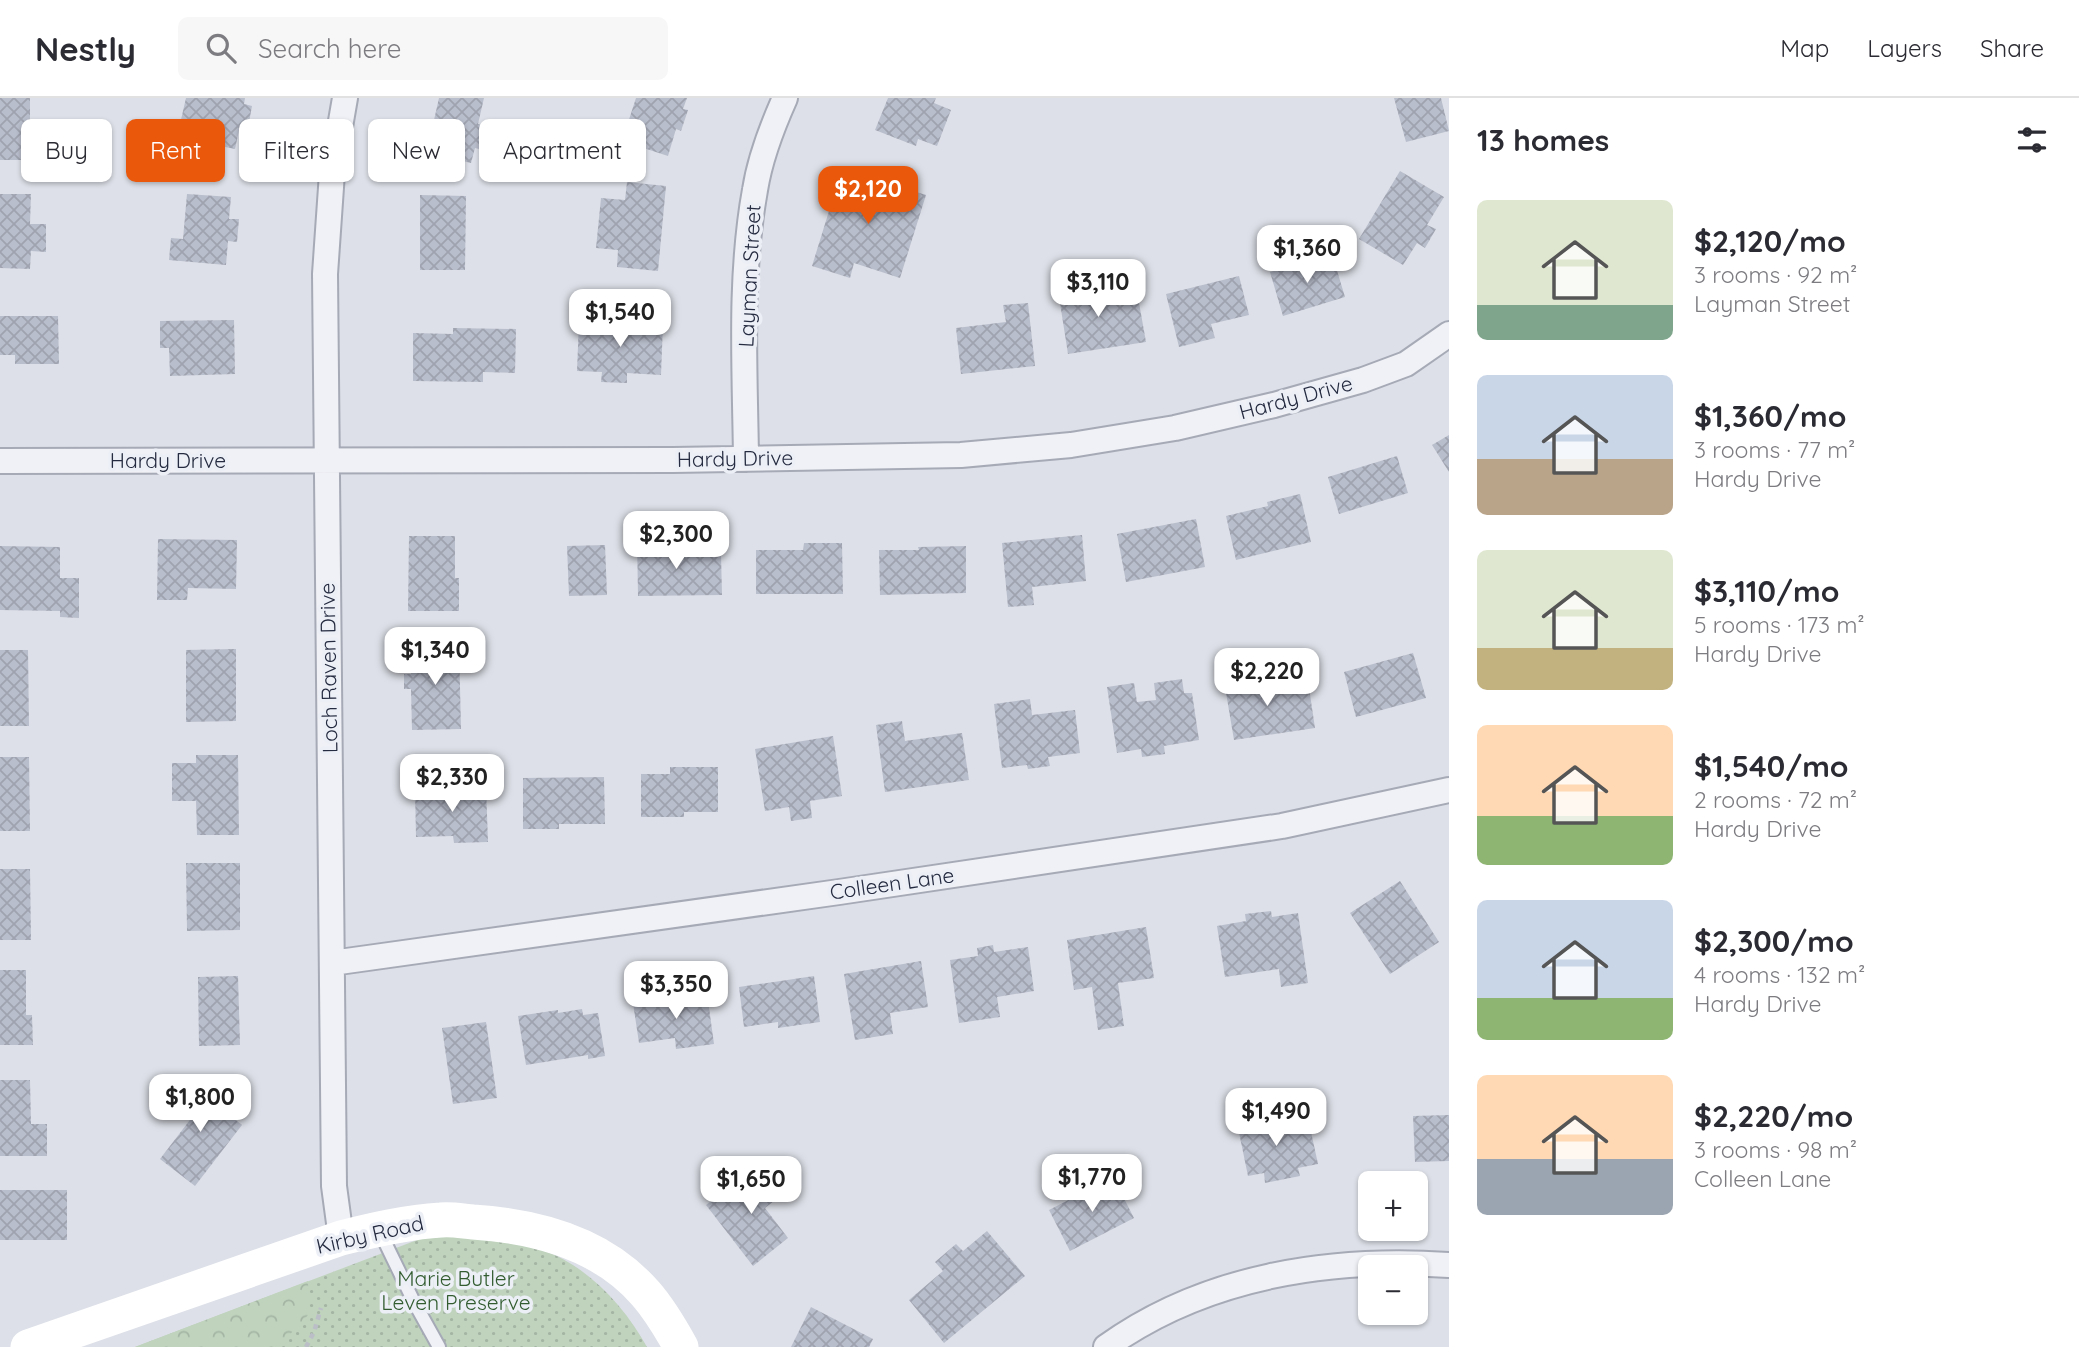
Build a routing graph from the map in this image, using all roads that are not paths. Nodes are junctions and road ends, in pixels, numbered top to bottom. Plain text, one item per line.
1 (345, 98) edge
2 (785, 98) edge
3 (1449, 334) edge
4 (746, 459) junction
5 (326, 460) junction
6 (0, 461) edge
7 (1449, 790) edge
8 (332, 963) junction
9 (379, 1228) junction
10 (341, 1238) junction
11 (1449, 1265) edge
12 (28, 1347) edge
13 (439, 1347) edge
14 (681, 1347) edge
15 (1106, 1347) edge

1 - 5 street, Loch Raven Drive
2 - 4 street, Layman Street
3 - 4 street, Hardy Drive
4 - 5 street, Hardy Drive
5 - 6 street, Hardy Drive
5 - 8 street, Loch Raven Drive
7 - 8 street, Colleen Lane
8 - 10 street, Loch Raven Drive
9 - 10 main road, Kirby Road
9 - 13 lane
9 - 14 main road, Kirby Road
10 - 12 main road, Kirby Road
11 - 15 street

